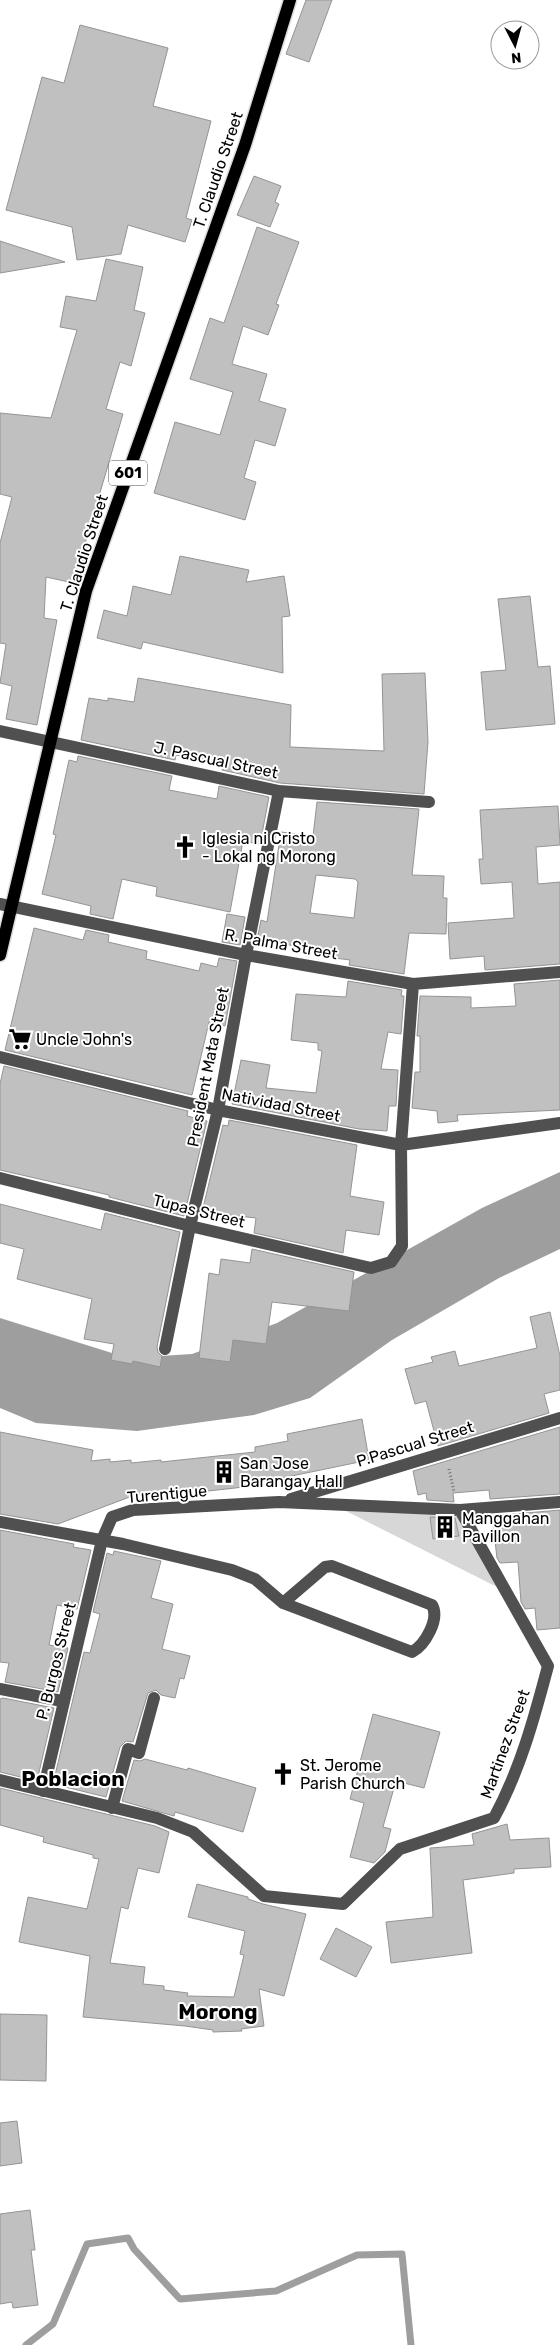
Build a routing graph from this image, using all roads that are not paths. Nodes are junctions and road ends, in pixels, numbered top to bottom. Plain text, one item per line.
1 (290, 0) edge
2 (0, 731) edge
3 (50, 741) junction
4 (279, 790) junction
5 (429, 802) dead end
6 (6, 905) edge
7 (0, 955) edge
8 (246, 955) junction
9 (560, 972) edge
10 (413, 984) junction
11 (0, 1057) edge
12 (218, 1110) junction
13 (560, 1123) edge
14 (401, 1145) junction
15 (0, 1178) edge
16 (190, 1226) junction
17 (165, 1349) dead end
18 (560, 1418) edge
19 (279, 1502) junction
20 (560, 1502) edge
21 (460, 1510) junction
22 (0, 1522) edge
23 (102, 1540) junction
24 (283, 1603) junction
25 (554, 1666) edge
26 (0, 1689) edge
27 (154, 1698) dead end
28 (62, 1701) junction
29 (0, 1780) edge
30 (43, 1791) junction
31 (112, 1808) junction

1 - 3 main road, T. Claudio Street / 601
2 - 3 street, J. Pascual Street
3 - 4 street, J. Pascual Street
3 - 6 main road, T. Claudio Street / 601
4 - 5 street, J. Pascual Street
4 - 8 street, President Mata Street
6 - 7 main road, T. Claudio Street / 601
6 - 8 street, R. Palma Street
8 - 10 street, R. Palma Street
8 - 12 street, President Mata Street
9 - 10 street, R. Palma Street
10 - 14 street
11 - 12 street, Natividad Street
12 - 14 street, Natividad Street
12 - 16 street, President Mata Street
13 - 14 street, Natividad Street
14 - 16 street, Tupas Street
15 - 16 street, Tupas Street
16 - 17 street, President Mata Street
18 - 19 street, P.Pascual Street
19 - 21 street, Turentigue
19 - 23 street, Turentigue
20 - 21 street, Turentigue
21 - 25 street
22 - 23 street
23 - 24 street
23 - 28 street, P. Burgos Street
24 - 24 street
25 - 31 street, Martinez Street
26 - 28 street
27 - 31 street
28 - 30 street, P. Burgos Street
29 - 30 street, Martinez Street
30 - 31 street, Martinez Street

